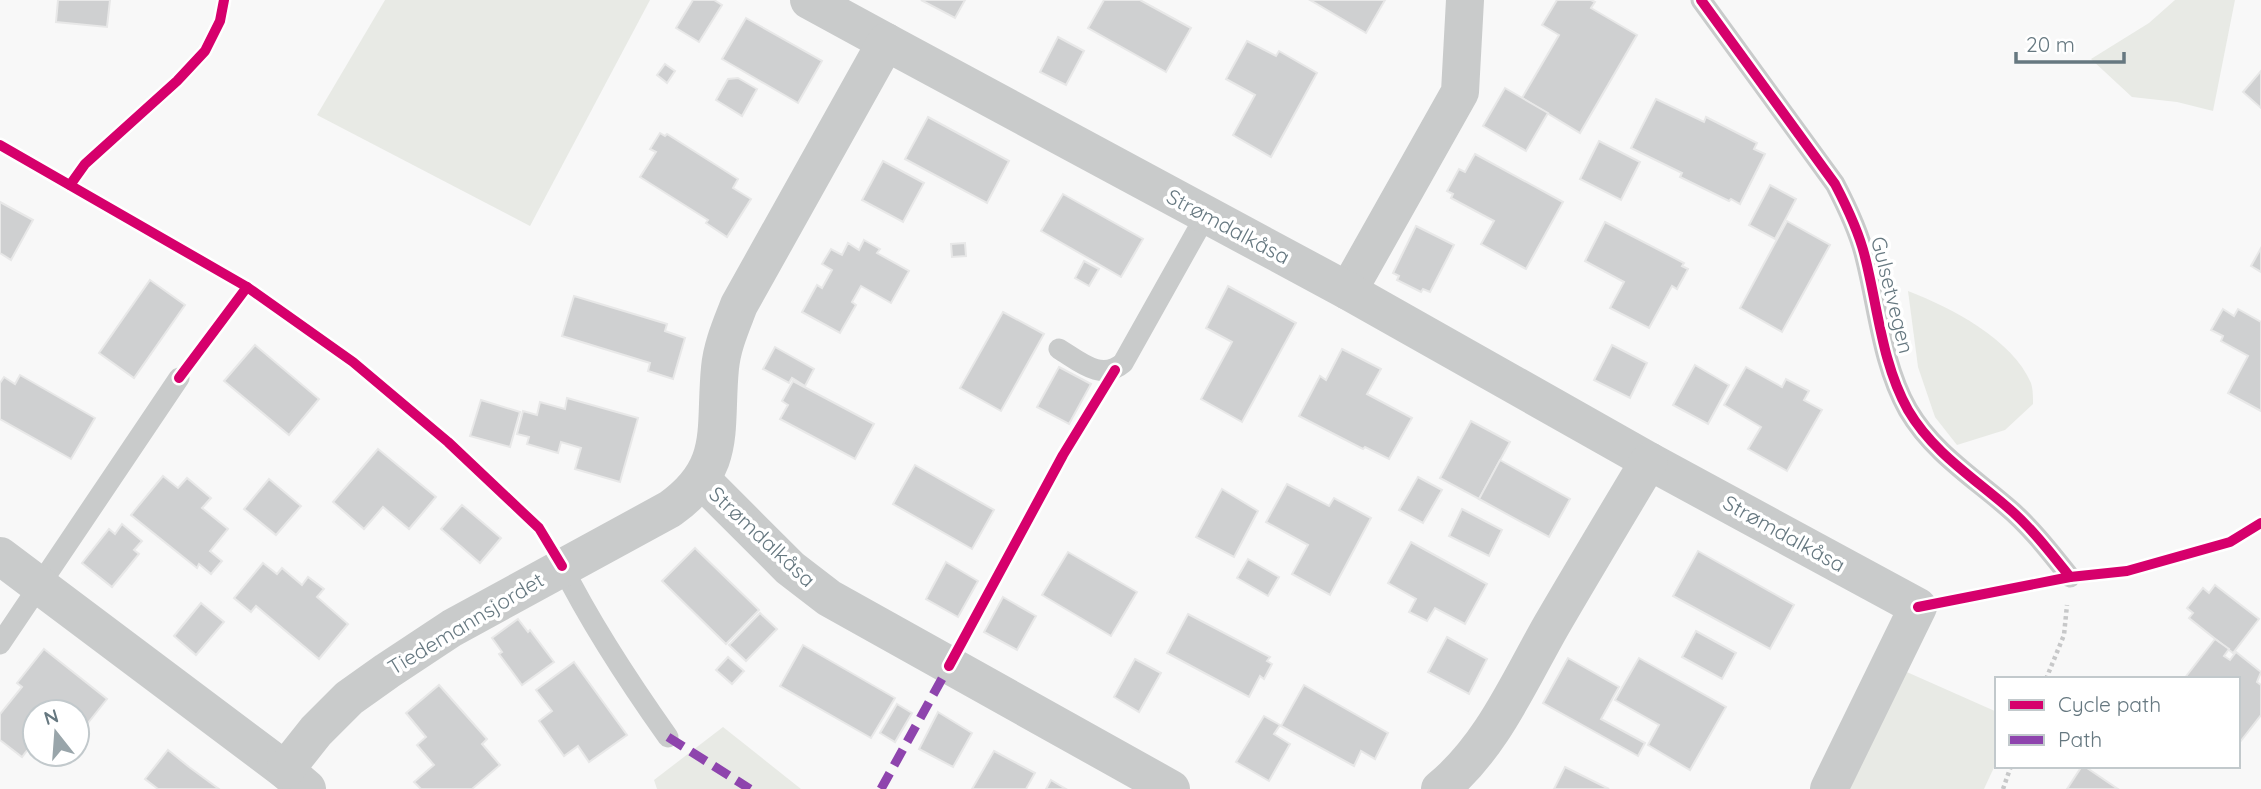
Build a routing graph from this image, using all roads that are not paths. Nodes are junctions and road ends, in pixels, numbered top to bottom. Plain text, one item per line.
1 (809, 0) edge
2 (1465, 0) edge
3 (1701, 0) edge
4 (886, 42) junction
5 (1206, 215) junction
6 (1348, 291) junction
7 (1059, 349) dead end
8 (179, 378) dead end
9 (1649, 461) junction
10 (702, 480) junction
11 (0, 556) edge
12 (562, 566) junction
13 (2070, 577) road end
14 (41, 585) junction
15 (0, 644) edge
16 (668, 737) dead end
17 (287, 783) edge
18 (1171, 789) edge
19 (1440, 789) edge
20 (1829, 789) edge

1 - 4 street, Strømdalkåsa
2 - 6 street
3 - 13 lane, Gulsetvegen
4 - 5 street, Strømdalkåsa
4 - 10 street, Strømdalkåsa
5 - 6 street, Strømdalkåsa
5 - 7 lane
6 - 9 street, Strømdalkåsa
8 - 14 lane
9 - 19 street
9 - 20 street, Strømdalkåsa
10 - 12 street, Tiedemannsjordet
10 - 18 street, Strømdalkåsa
11 - 14 street, Tiedemannsjordet
12 - 16 lane
12 - 17 street, Tiedemannsjordet
14 - 15 lane
14 - 17 street, Tiedemannsjordet

